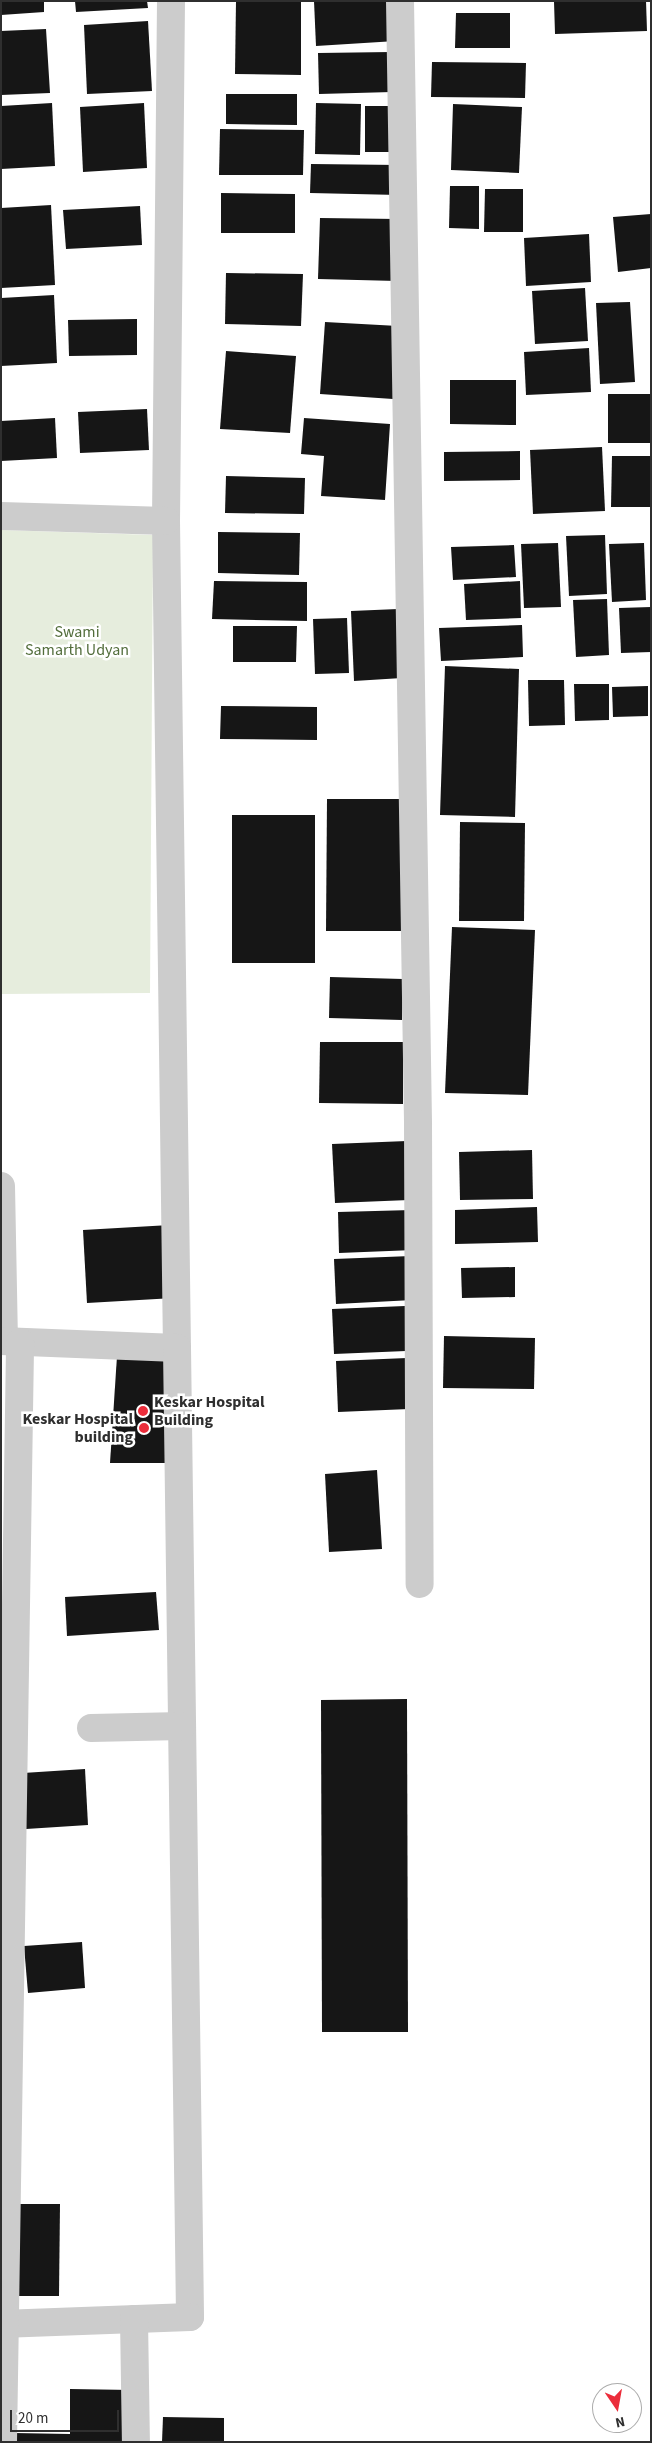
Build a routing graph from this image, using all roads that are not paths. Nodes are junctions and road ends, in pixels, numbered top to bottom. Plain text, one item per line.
1 (171, 1) edge
2 (400, 1) edge
3 (1, 516) edge
4 (166, 521) junction
5 (1, 1186) edge
6 (9, 1341) edge
7 (177, 1348) junction
8 (420, 1584) dead end
9 (182, 1726) junction
10 (91, 1728) dead end
11 (134, 2319) junction
12 (2, 2324) edge
13 (3, 2442) edge
14 (136, 2442) edge

1 - 4 street
2 - 8 street
3 - 4 street
4 - 7 street
5 - 6 street
6 - 7 street
6 - 12 street
7 - 9 street
9 - 10 street
9 - 11 street
11 - 12 street
11 - 14 street
12 - 13 street

